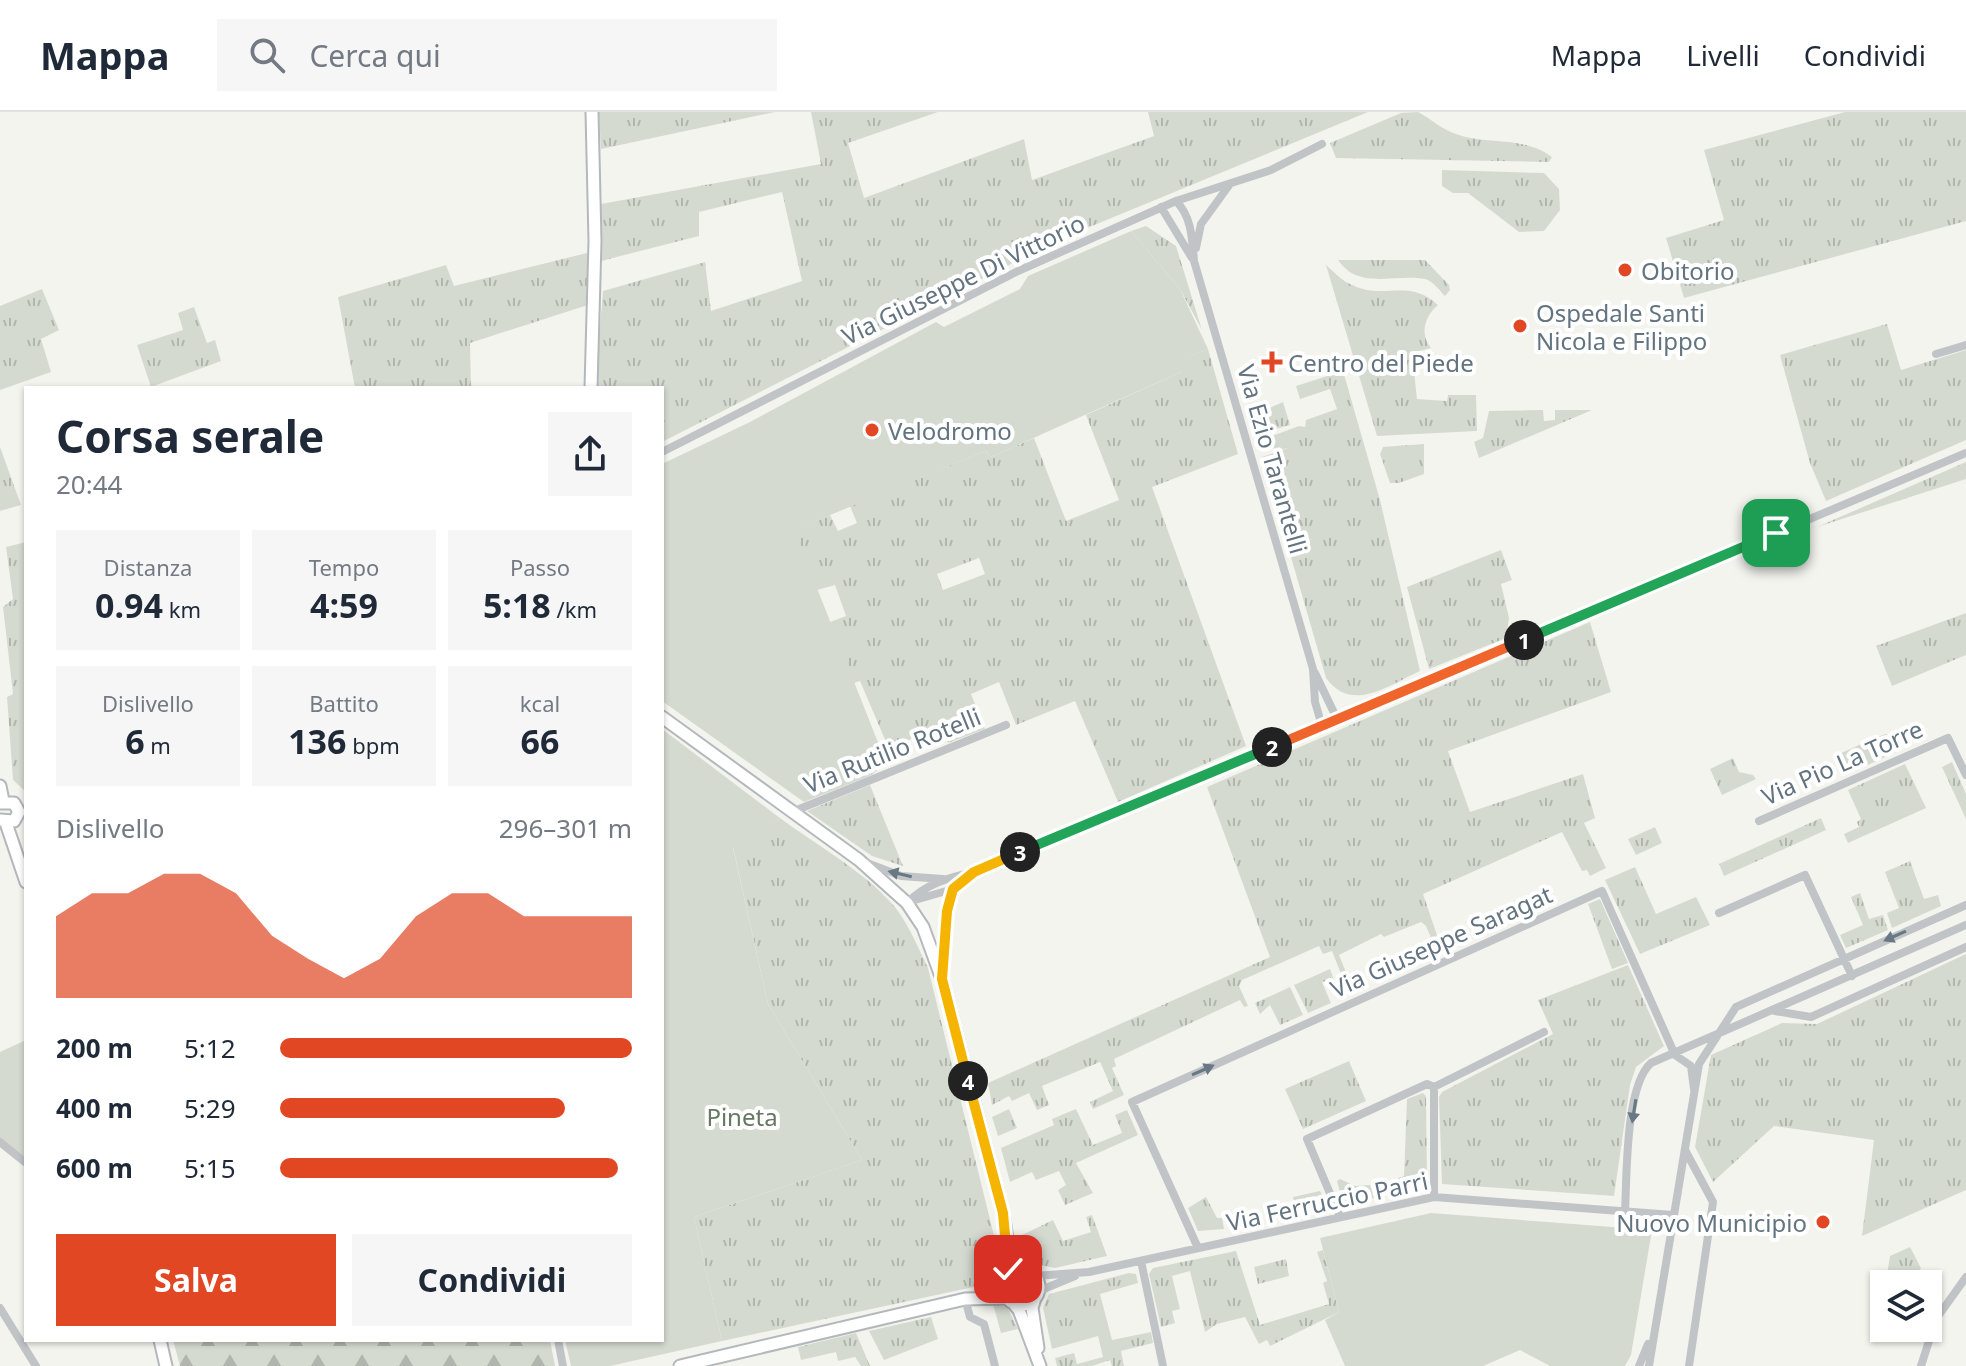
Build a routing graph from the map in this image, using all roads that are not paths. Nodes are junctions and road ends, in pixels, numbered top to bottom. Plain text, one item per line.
1 (592, 112) edge
2 (1322, 144) dead end
3 (1232, 183) junction
4 (1176, 201) junction
5 (1161, 207) junction
6 (1194, 261) junction
7 (1966, 345) edge
8 (1936, 354) dead end
9 (591, 386) edge
10 (664, 451) edge
11 (1966, 453) edge
12 (1313, 669) junction
13 (664, 718) edge
14 (1337, 719) junction
15 (1006, 725) dead end
16 (1322, 726) junction
17 (1966, 775) edge
18 (0, 786) edge
19 (2, 802) edge
20 (22, 811) edge
21 (792, 812) junction
22 (1759, 821) dead end
23 (3, 822) edge
24 (859, 860) junction
25 (974, 872) junction
26 (24, 877) edge
27 (943, 879) junction
28 (953, 889) junction
29 (907, 903) junction
30 (1966, 905) edge
31 (1719, 913) dead end
32 (1966, 925) edge
33 (1966, 947) edge
34 (1843, 959) junction
35 (1852, 976) junction
36 (942, 979) junction
37 (1774, 1011) junction
38 (1544, 1032) dead end
39 (1715, 1038) junction
40 (1675, 1055) junction
41 (1434, 1087) junction
42 (1694, 1089) junction
43 (0, 1142) edge
44 (1685, 1149) junction
45 (24, 1161) edge
46 (1434, 1197) junction
47 (1625, 1211) junction
48 (1673, 1215) junction
49 (1340, 1217) junction
50 (1005, 1224) junction
51 (1198, 1248) junction
52 (1141, 1261) junction
53 (1089, 1272) junction
54 (1032, 1273) junction
55 (1966, 1277) edge
56 (1005, 1279) junction
57 (1037, 1294) junction
58 (965, 1299) junction
59 (1010, 1300) junction
60 (0, 1308) edge
61 (1652, 1336) junction
62 (160, 1342) edge
63 (558, 1342) edge
64 (734, 1360) edge
65 (1039, 1363) edge
66 (36, 1366) edge
67 (166, 1366) edge
68 (563, 1366) edge
69 (680, 1366) edge
70 (995, 1366) edge
71 (1163, 1366) edge
72 (1639, 1366) edge
73 (1649, 1366) edge
74 (1689, 1366) edge
75 (1921, 1366) edge

1 - 9 street
2 - 3 street, Via Giuseppe Di Vittorio
3 - 4 street, Via Giuseppe Di Vittorio
3 - 6 street
4 - 5 street, Via Giuseppe Di Vittorio
4 - 6 street
5 - 6 street
5 - 10 street, Via Giuseppe Di Vittorio
6 - 12 street, Via Ezio Tarantelli
7 - 8 street
11 - 14 street
12 - 14 street
12 - 16 street
13 - 21 street
14 - 16 street
15 - 21 street, Via Rutilio Rotelli
16 - 25 street
17 - 22 street, Via Pio La Torre
18 - 19 street
19 - 20 street
20 - 23 street
21 - 24 street
23 - 26 street
27 -> 24 street
24 - 29 street
25 - 27 street
25 - 28 street
27 - 29 street
28 - 29 street
28 - 36 street
29 - 36 street
30 -> 34 street
31 - 34 street
32 - 35 street
33 - 37 street
34 - 35 street
34 - 39 street
35 - 37 street
36 - 50 street
37 - 39 street
38 - 41 street
39 - 40 street
39 - 42 street
40 - 42 street, Via Giuseppe Saragat
40 -> 47 street
51 -> 40 street, Via Giuseppe Saragat
41 - 46 street
41 - 49 street
42 - 44 street
43 - 45 street
44 - 48 street
44 - 74 street
46 - 47 street, Via Ferruccio Parri
46 - 49 street, Via Ferruccio Parri
47 - 48 street, Via Ferruccio Parri
48 - 61 street
49 - 51 street, Via Ferruccio Parri
50 - 54 street
50 - 56 street
51 - 52 street, Via Ferruccio Parri
52 - 53 street, Via Ferruccio Parri
52 - 71 street
53 - 54 street, Via Ferruccio Parri
53 - 57 street, Via Ferruccio Parri
54 - 56 street
54 - 57 street
55 - 75 street
56 - 58 street
56 - 59 street
57 - 59 street
57 - 65 street
58 - 59 street
58 - 64 street
58 - 70 street
59 - 65 street
60 - 66 street
61 - 72 street
61 - 73 street
62 - 67 street
63 - 68 street
64 - 69 street

